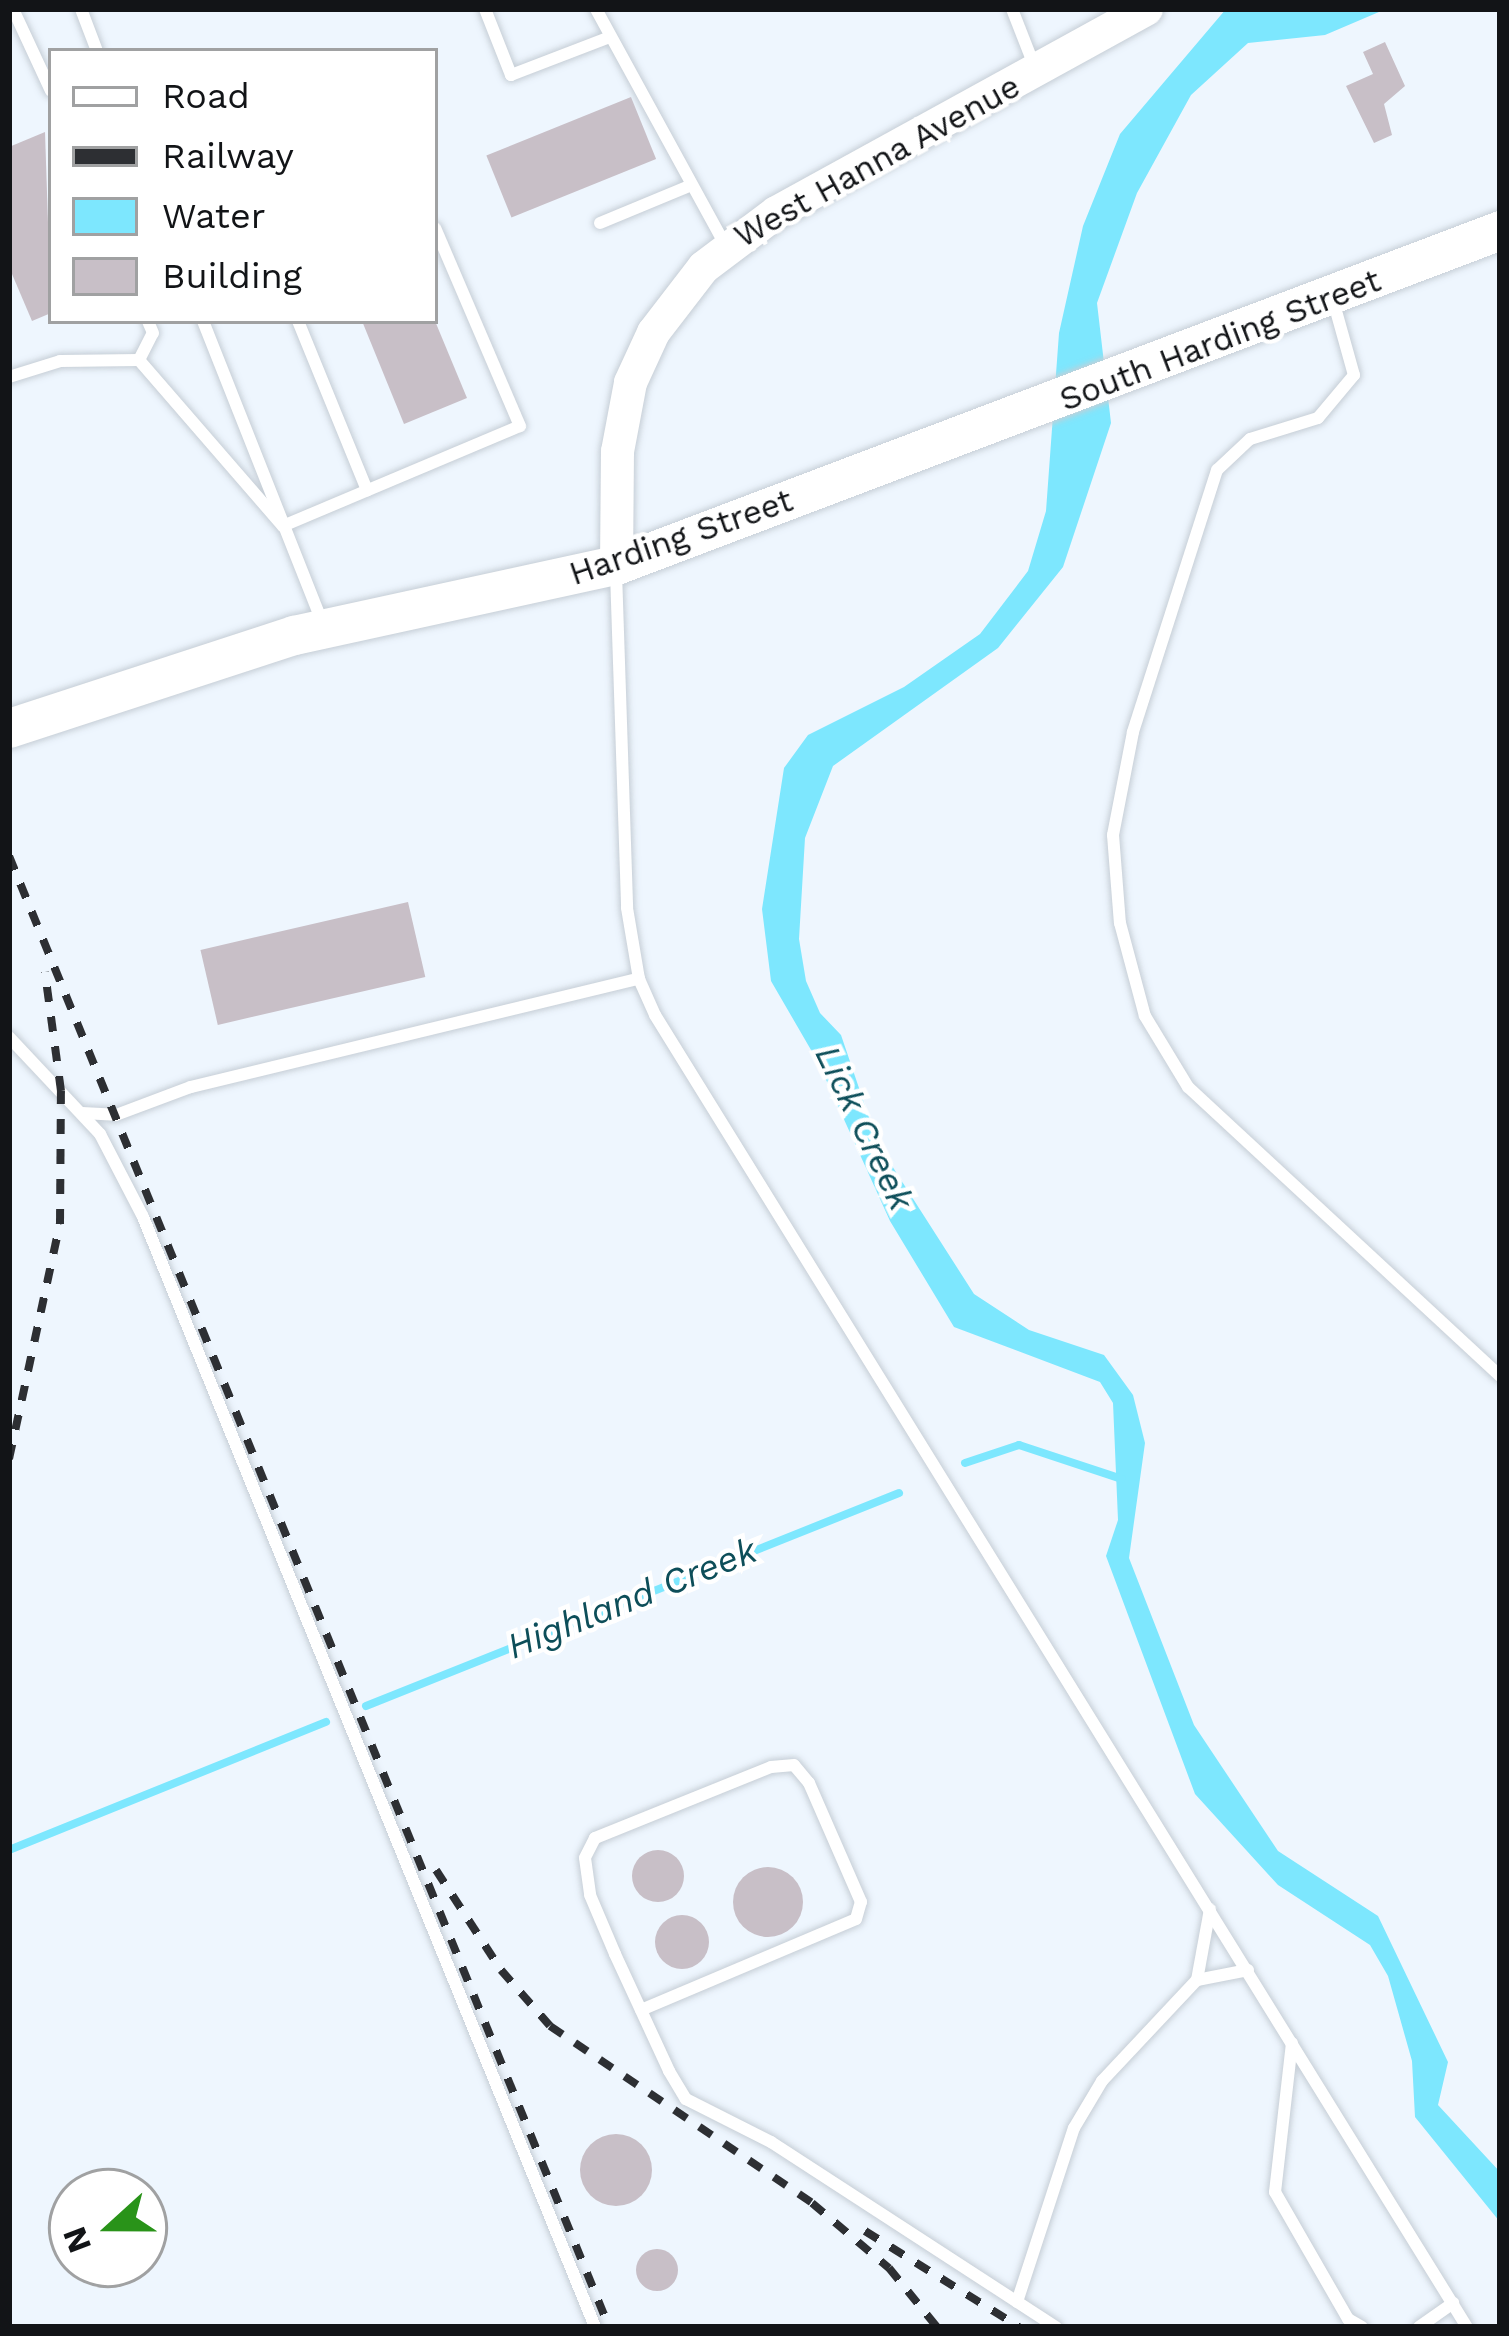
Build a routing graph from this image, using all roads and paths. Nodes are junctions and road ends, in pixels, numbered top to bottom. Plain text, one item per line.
1 (13, 9) edge
2 (80, 9) edge
3 (485, 9) edge
4 (596, 9) edge
5 (1012, 9) edge
6 (1146, 9) edge
7 (610, 37) junction
8 (96, 48) edge
9 (1036, 72) junction
10 (48, 85) edge
11 (687, 187) junction
12 (600, 224) dead end
13 (1500, 230) edge
14 (438, 234) edge
15 (725, 246) junction
16 (1332, 297) junction
17 (149, 324) edge
18 (203, 324) edge
19 (299, 324) edge
20 (140, 360) junction
21 (9, 377) edge
22 (939, 447) joint
23 (367, 490) junction
24 (283, 526) junction
25 (616, 565) junction
26 (325, 628) junction
27 (9, 728) edge
28 (639, 979) junction
29 (9, 1037) edge
30 (82, 1113) junction
31 (1500, 1376) edge
32 (1210, 1908) junction
33 (1249, 1970) junction
34 (1197, 1980) junction
35 (641, 2010) junction
36 (1292, 2042) junction
37 (1017, 2302) junction
38 (1453, 2303) junction
39 (595, 2327) edge
40 (1056, 2327) edge
41 (1362, 2327) edge
42 (1419, 2327) edge
43 (1467, 2327) edge

1 - 10 lane
2 - 8 lane
3 - 7 lane
4 - 7 lane
5 - 9 lane
6 - 9 main road, West Hanna Avenue
7 - 11 lane
9 - 15 main road, West Hanna Avenue
11 - 12 lane
11 - 15 lane
13 - 16 main road, South Harding Street
14 - 23 lane
15 - 25 main road, West Hanna Avenue
16 - 22 main road, South Harding Street
16 - 31 lane
17 - 20 lane
18 - 24 lane
19 - 23 lane
20 - 21 lane
20 - 24 lane
22 - 25 main road, Harding Street
23 - 24 lane
24 - 26 lane
25 - 26 main road, Harding Street
25 - 28 lane
26 - 27 main road
28 - 30 lane
28 - 32 lane
29 - 30 lane
30 - 39 lane
32 - 33 lane
32 - 34 lane
33 - 34 lane
33 - 36 lane
34 - 37 lane
35 - 35 lane
35 - 37 lane
36 - 38 lane
36 - 41 lane
37 - 40 lane
38 - 42 lane
38 - 43 lane

